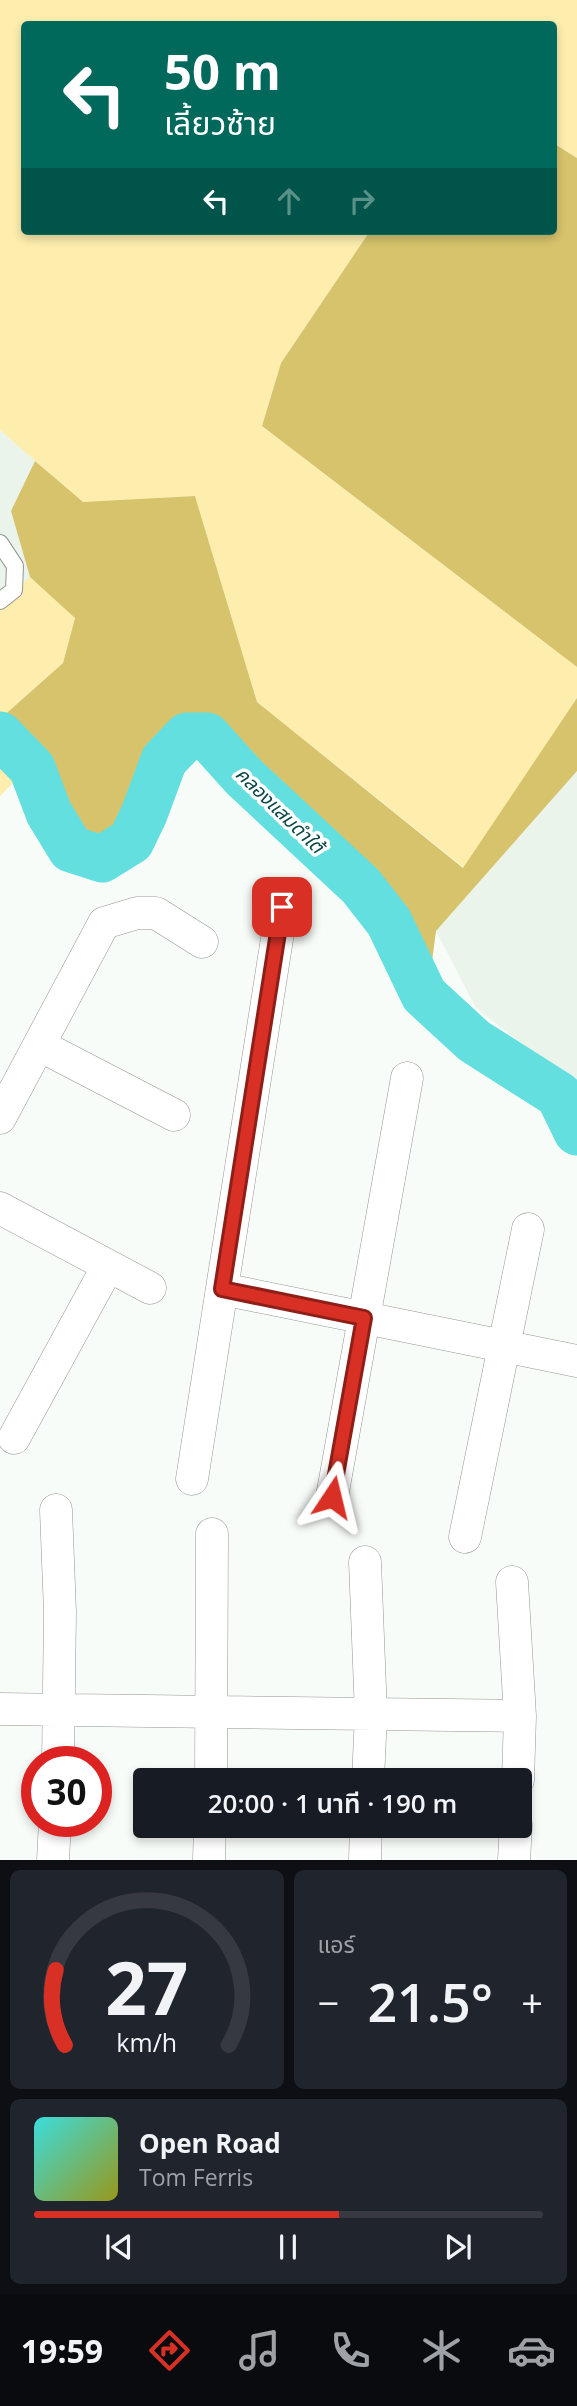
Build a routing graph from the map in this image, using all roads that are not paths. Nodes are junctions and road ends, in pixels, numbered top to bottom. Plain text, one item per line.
1 (0, 543) edge
2 (0, 601) edge
3 (282, 907) dead end
4 (202, 942) dead end
5 (39, 1045) junction
6 (407, 1078) dead end
7 (174, 1115) dead end
8 (0, 1118) edge
9 (0, 1208) edge
10 (528, 1229) dead end
11 (108, 1266) junction
12 (150, 1288) dead end
13 (222, 1289) junction
14 (364, 1318) junction
15 (504, 1346) junction
16 (577, 1361) edge
17 (14, 1438) dead end
18 (192, 1479) dead end
19 (332, 1497) dead end
20 (55, 1510) dead end
21 (212, 1534) dead end
22 (466, 1537) dead end
23 (365, 1562) dead end
24 (512, 1582) dead end
25 (0, 1709) edge
26 (60, 1710) junction
27 (213, 1712) junction
28 (371, 1714) junction
29 (520, 1716) junction
30 (59, 1746) edge
31 (211, 1768) edge
32 (369, 1768) edge
33 (518, 1768) edge
34 (54, 1837) edge
35 (210, 1838) edge
36 (366, 1838) edge
37 (515, 1838) edge
38 (53, 1860) edge
39 (209, 1860) edge
40 (365, 1860) edge
41 (514, 1860) edge

1 - 2 lane
3 - 13 street
4 - 5 street
5 - 7 street
5 - 8 street
6 - 14 street
9 - 11 street
10 - 15 street
11 - 12 street
11 - 17 street
13 - 14 street
13 - 18 street
14 - 15 street
14 - 19 street
15 - 16 street
15 - 22 street
20 - 26 street
21 - 27 street
23 - 28 street
24 - 29 street
25 - 26 street
26 - 27 street
26 - 30 street
27 - 28 street
27 - 31 street
28 - 29 street
28 - 32 street
29 - 33 street
34 - 38 street
35 - 39 street
36 - 40 street
37 - 41 street

